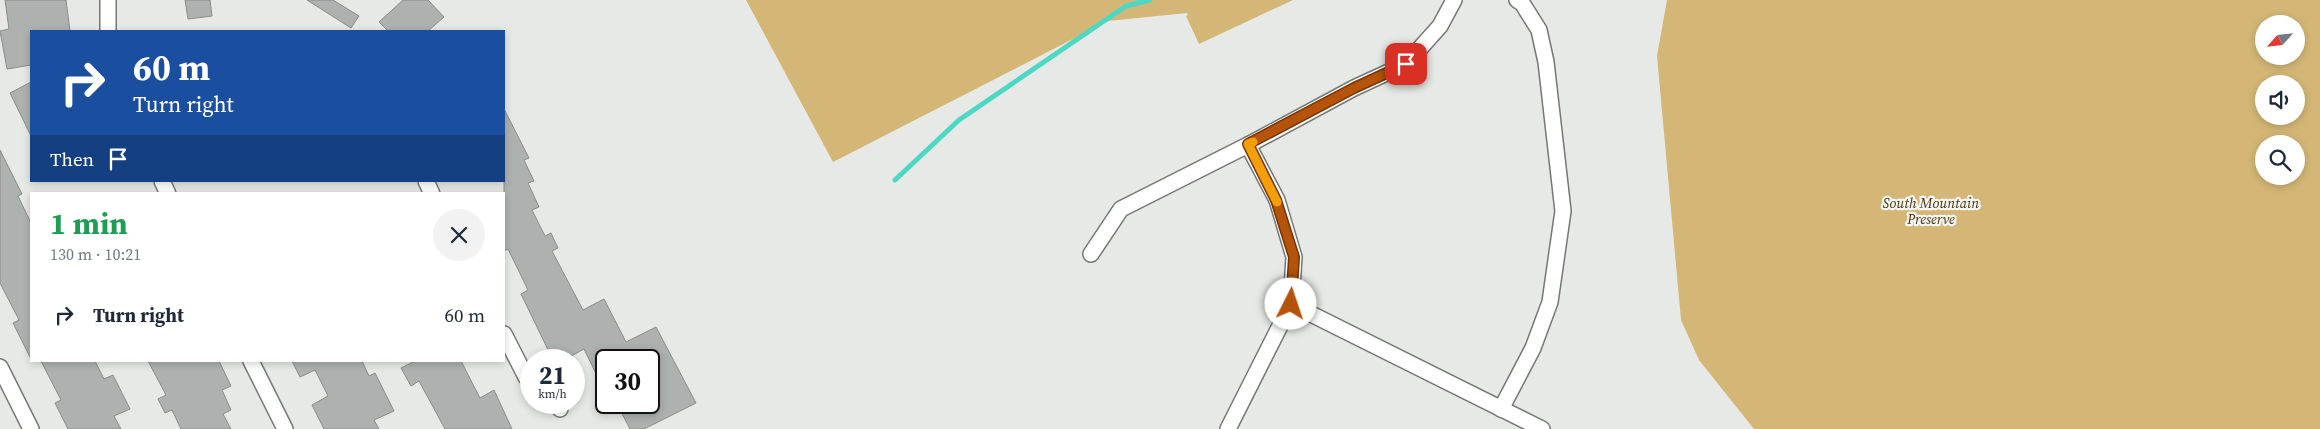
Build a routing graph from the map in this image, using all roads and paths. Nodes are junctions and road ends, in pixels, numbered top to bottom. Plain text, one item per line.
1 (108, 0) edge
2 (1454, 0) edge
3 (1517, 0) edge
4 (108, 30) edge
5 (1248, 144) junction
6 (1091, 254) dead end
7 (1291, 304) junction
8 (505, 336) edge
9 (252, 362) edge
10 (520, 365) edge
11 (0, 367) edge
12 (1501, 409) junction
13 (31, 429) edge
14 (285, 429) edge
15 (1228, 429) edge
16 (1542, 429) edge

1 - 4 street
2 - 5 street
3 - 12 street
5 - 6 street
5 - 7 street
7 - 12 street
7 - 15 street
8 - 10 street
9 - 14 street
11 - 13 street
12 - 16 street

